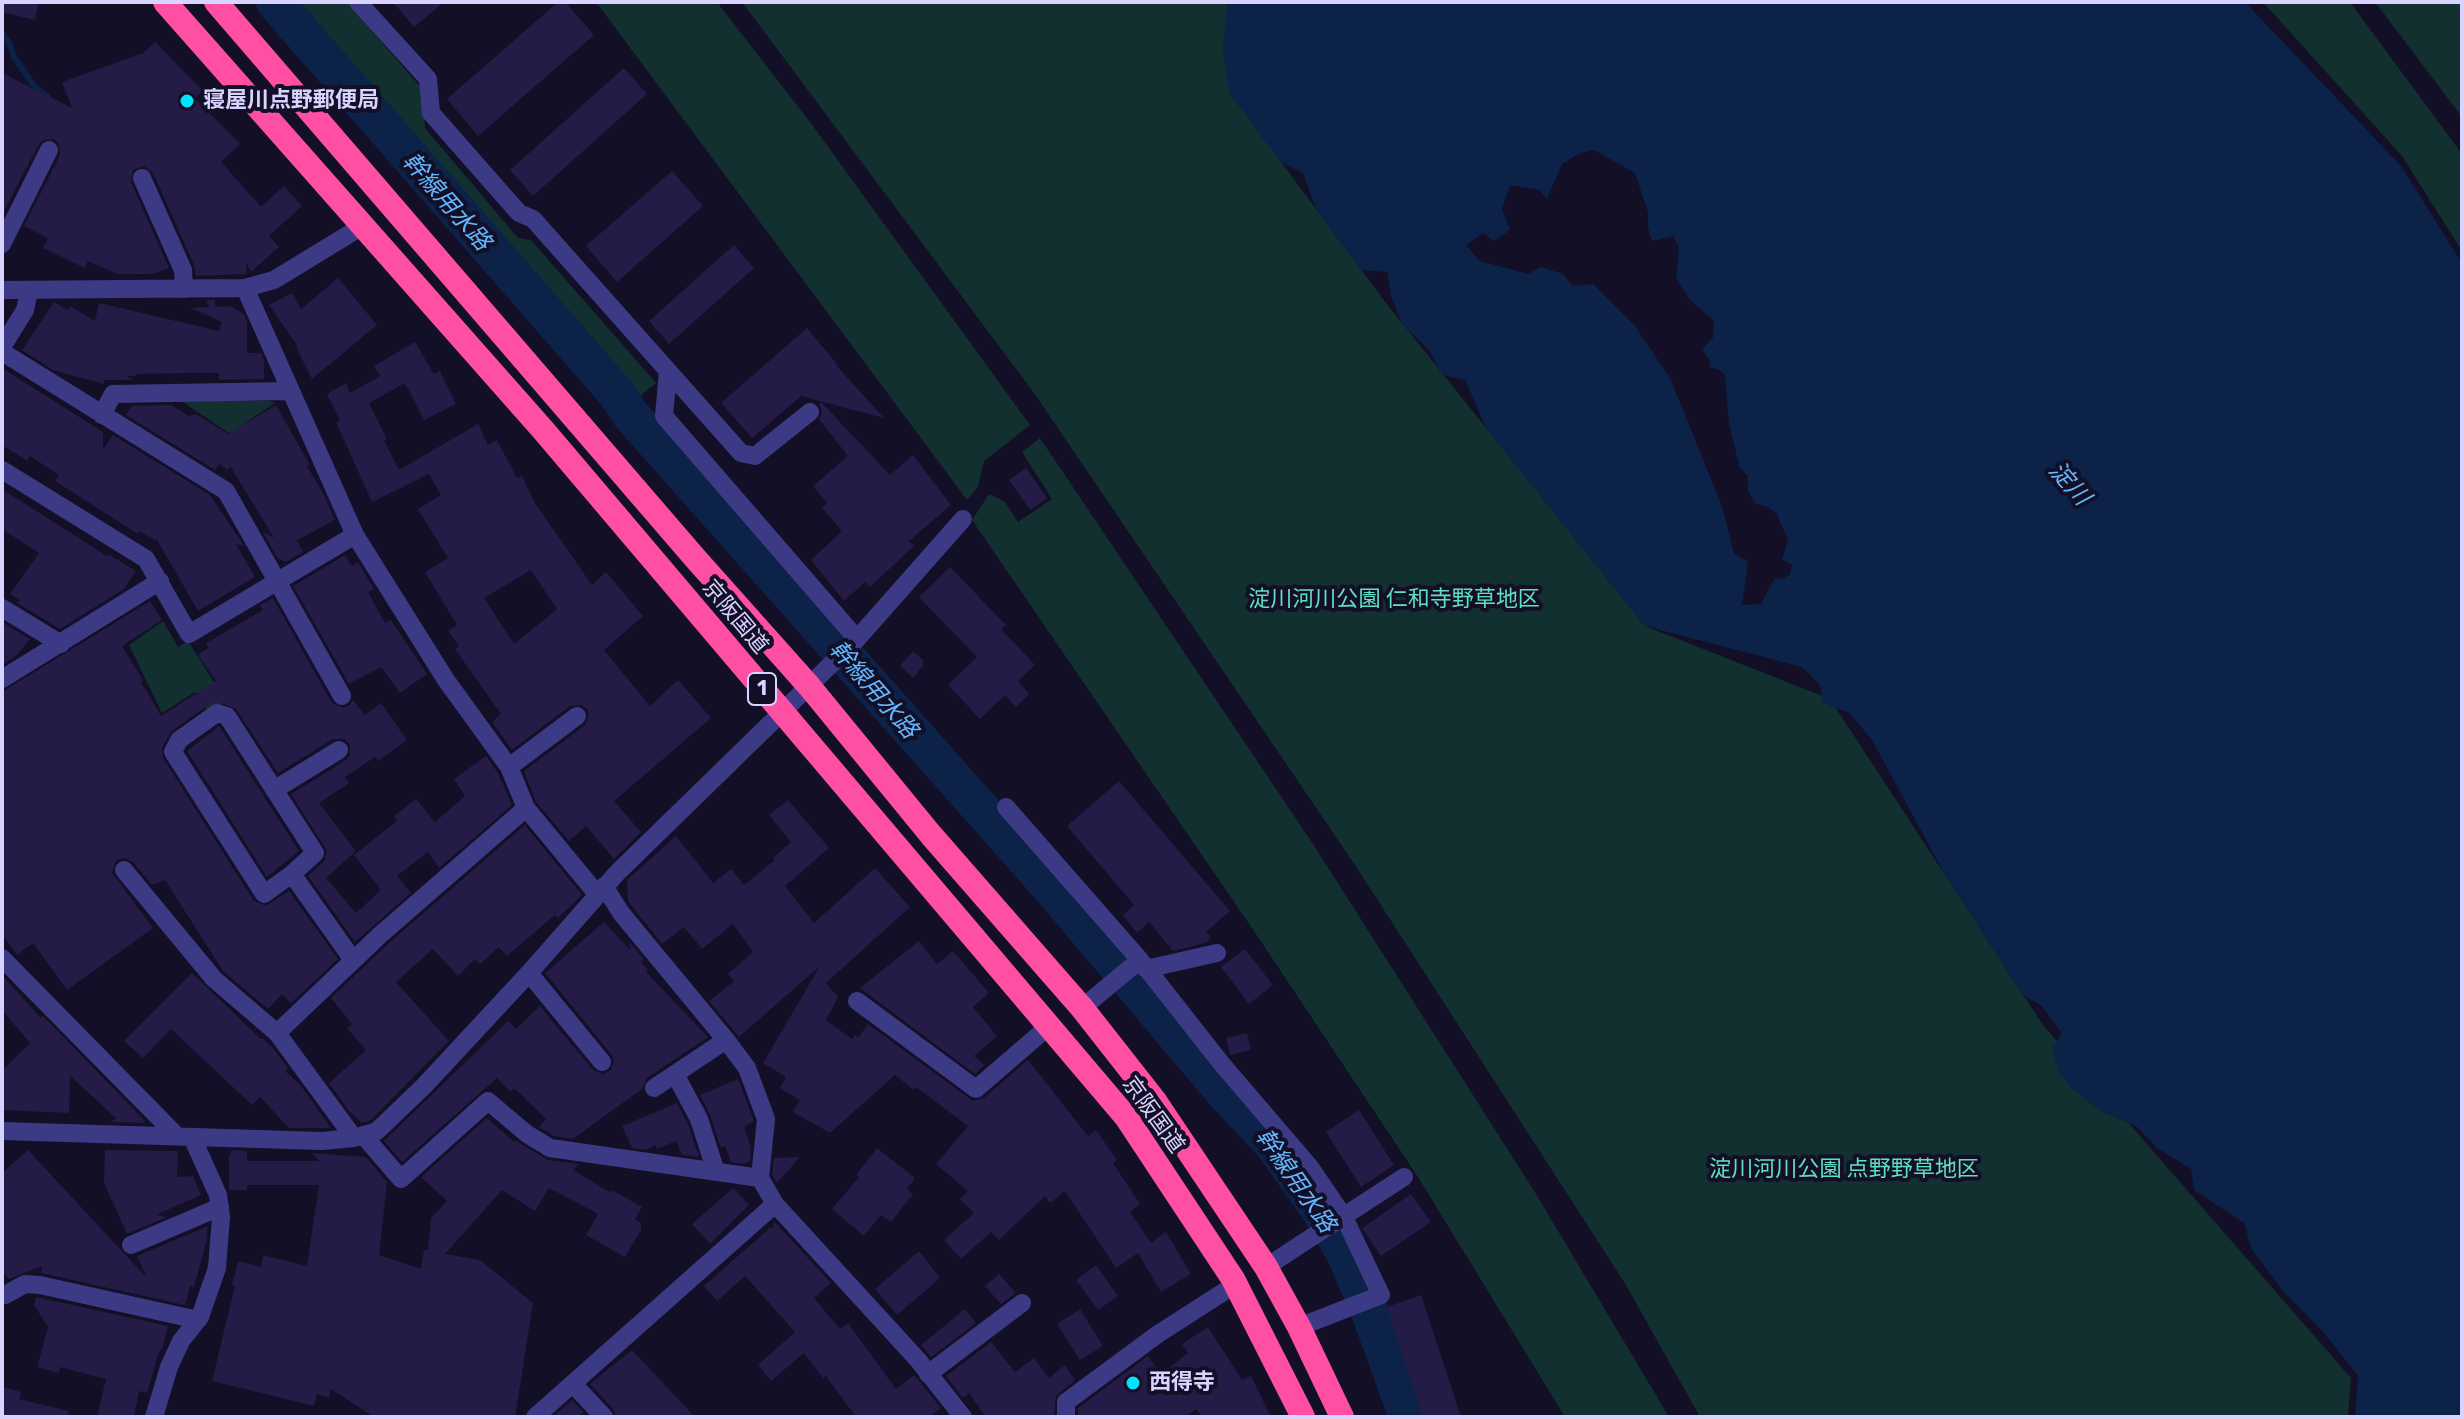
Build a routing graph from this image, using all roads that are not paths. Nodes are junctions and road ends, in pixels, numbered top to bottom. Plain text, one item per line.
1 (165, 2) edge
2 (358, 2) edge
3 (221, 4) edge
4 (49, 150) dead end
5 (142, 178) dead end
6 (364, 225) junction
7 (2, 244) edge
8 (245, 288) junction
9 (184, 289) junction
10 (2, 290) edge
11 (29, 291) junction
12 (2, 350) edge
13 (668, 371) junction
14 (290, 391) junction
15 (810, 412) dead end
16 (102, 415) junction
17 (2, 470) edge
18 (963, 519) dead end
19 (355, 535) junction
20 (160, 581) junction
21 (276, 583) junction
22 (2, 608) edge
23 (854, 642) junction
24 (61, 644) junction
25 (2, 679) edge
26 (809, 686) junction
27 (342, 696) dead end
28 (782, 713) junction
29 (577, 716) dead end
30 (339, 750) dead end
31 (509, 767) junction
32 (274, 790) junction
33 (1006, 807) dead end
34 (526, 808) junction
35 (124, 870) dead end
36 (292, 874) junction
37 (600, 890) junction
38 (1217, 953) dead end
39 (2, 958) edge
40 (353, 960) junction
41 (1143, 964) junction
42 (529, 973) junction
43 (857, 1001) dead end
44 (1082, 1008) junction
45 (1049, 1026) junction
46 (277, 1033) junction
47 (726, 1040) junction
48 (602, 1062) dead end
49 (675, 1074) junction
50 (654, 1088) dead end
51 (2, 1131) edge
52 (184, 1136) junction
53 (358, 1137) junction
54 (716, 1172) junction
55 (1404, 1177) dead end
56 (760, 1178) junction
57 (775, 1204) junction
58 (220, 1207) junction
59 (1344, 1217) junction
60 (131, 1245) dead end
61 (1266, 1267) junction
62 (1236, 1284) junction
63 (5, 1295) dead end
64 (1022, 1303) dead end
65 (198, 1320) junction
66 (1299, 1327) junction
67 (928, 1374) junction
68 (573, 1384) junction
69 (596, 1414) edge
70 (154, 1417) edge
71 (535, 1417) edge
72 (963, 1417) edge
73 (1066, 1417) edge
74 (1303, 1417) edge
75 (1342, 1417) edge

1 - 6 highway, 京阪国道 / 1
2 - 13 street
3 - 26 highway, 京阪国道 / 1
4 - 7 street
5 - 9 street
6 - 8 street
6 - 28 highway, 京阪国道 / 1
8 - 9 street
8 - 14 street
9 - 11 street
10 - 11 street
11 - 12 street
12 - 16 street
13 - 15 street
13 - 23 street
14 - 16 street
14 - 19 street
16 - 21 street
17 - 20 street
18 - 23 street
19 - 21 street
19 - 31 street
20 - 21 street
20 - 24 street
21 - 27 street
22 - 24 street
23 - 26 street
24 - 25 street
26 - 28 street
26 - 44 highway, 京阪国道 / 1
28 - 37 street
28 - 45 highway, 京阪国道 / 1
29 - 31 street
30 - 32 street
31 - 34 street
32 - 36 street
32 - 36 street
33 - 41 street
34 - 37 street
34 - 40 street
35 - 46 street
36 - 40 street
37 - 42 street
37 - 47 street
38 - 41 street
39 - 52 street
40 - 46 street
41 - 44 street
41 - 59 street
42 - 48 street
42 - 53 street
43 - 45 street
44 - 61 highway, 京阪国道 / 1
45 - 62 highway, 京阪国道 / 1
46 - 53 street
47 - 49 street
47 - 56 street
49 - 50 street
49 - 54 street
51 - 52 street
52 - 53 street
52 - 58 street
53 - 54 street
54 - 56 street
55 - 59 street
56 - 57 street
57 - 67 street
57 - 68 street
58 - 60 street
58 - 65 street
59 - 61 street
59 - 66 street
61 - 66 highway, 京阪国道 / 1
62 - 73 street
62 - 74 highway, 京阪国道 / 1
63 - 65 street
64 - 67 street
65 - 70 street
66 - 75 highway, 京阪国道 / 1
67 - 72 street
68 - 69 street
68 - 71 street

